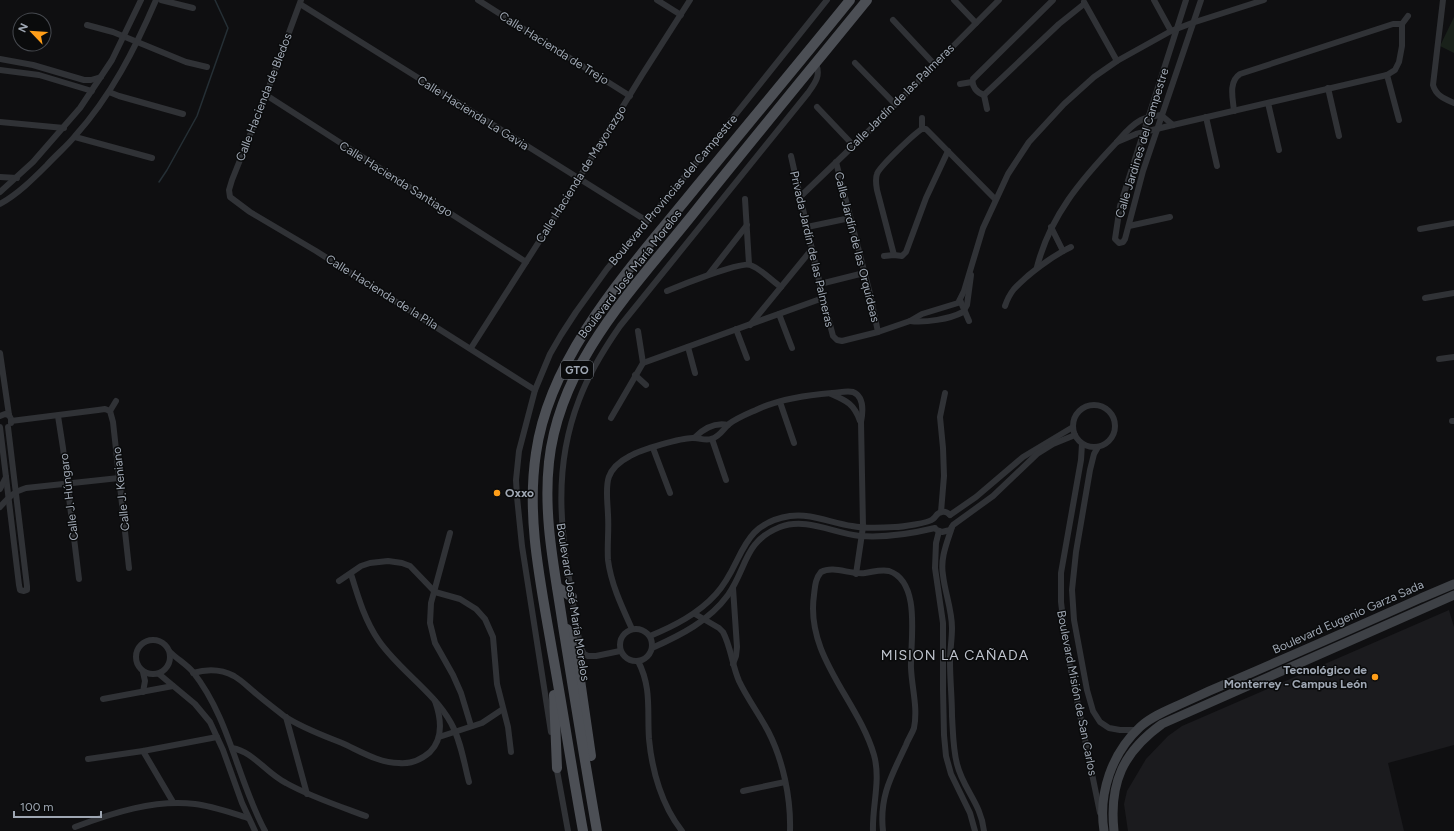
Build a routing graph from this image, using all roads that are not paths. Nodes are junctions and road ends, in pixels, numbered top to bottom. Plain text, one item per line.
1 (141, 0) edge
2 (156, 0) edge
3 (162, 0) edge
4 (478, 0) edge
5 (657, 0) edge
6 (690, 0) edge
7 (827, 0) edge
8 (850, 0) edge
9 (867, 0) edge
10 (954, 0) edge
11 (999, 0) edge
12 (1053, 0) edge
13 (1154, 0) edge
14 (1186, 0) edge
15 (1201, 0) edge
16 (1264, 0) edge
17 (1443, 0) edge
18 (300, 2) edge
19 (1084, 2) edge
20 (192, 8) dead end
21 (681, 15) junction
22 (1408, 16) dead end
23 (893, 20) dead end
24 (976, 23) junction
25 (1192, 23) junction
26 (1402, 24) junction
27 (87, 25) dead end
28 (1174, 30) junction
29 (124, 36) junction
30 (137, 42) junction
31 (0, 59) edge
32 (1117, 61) junction
33 (855, 63) dead end
34 (816, 64) junction
35 (935, 64) junction
36 (207, 67) dead end
37 (0, 70) edge
38 (1387, 75) junction
39 (101, 77) junction
40 (972, 82) junction
41 (960, 84) dead end
42 (1328, 88) junction
43 (92, 91) junction
44 (109, 92) junction
45 (266, 95) junction
46 (984, 95) junction
47 (630, 96) junction
48 (1268, 103) junction
49 (1454, 103) edge
50 (895, 104) junction
51 (817, 107) dead end
52 (986, 109) dead end
53 (1234, 111) junction
54 (183, 114) dead end
55 (1161, 115) junction
56 (1206, 117) junction
57 (922, 118) dead end
58 (1148, 118) junction
59 (1399, 120) dead end
60 (0, 122) edge
61 (1173, 125) junction
62 (64, 128) junction
63 (922, 129) junction
64 (1157, 129) junction
65 (1144, 132) junction
66 (1339, 136) dead end
67 (75, 137) junction
68 (1117, 142) junction
69 (853, 144) junction
70 (1138, 149) junction
71 (1279, 150) dead end
72 (948, 151) junction
73 (1149, 152) junction
74 (791, 156) dead end
75 (152, 158) dead end
76 (836, 162) junction
77 (1217, 166) dead end
78 (0, 177) edge
79 (17, 178) junction
80 (579, 179) junction
81 (0, 192) edge
82 (229, 195) joint
83 (801, 196) junction
84 (745, 199) dead end
85 (996, 199) junction
86 (0, 204) edge
87 (1170, 217) dead end
88 (850, 218) junction
89 (647, 222) junction
90 (1454, 223) edge
91 (746, 225) junction
92 (1129, 226) junction
93 (807, 227) junction
94 (1051, 227) junction
95 (1420, 229) dead end
96 (1071, 247) dead end
97 (812, 249) junction
98 (1063, 251) junction
99 (894, 255) junction
100 (884, 256) dead end
101 (526, 262) junction
102 (749, 264) junction
103 (1037, 268) junction
104 (970, 269) junction
105 (864, 273) junction
106 (709, 274) junction
107 (820, 284) junction
108 (780, 287) junction
109 (667, 291) dead end
110 (1454, 293) edge
111 (823, 298) junction
112 (1425, 298) dead end
113 (960, 300) junction
114 (1005, 306) dead end
115 (965, 310) junction
116 (779, 314) junction
117 (910, 321) junction
118 (969, 321) dead end
119 (750, 325) junction
120 (736, 329) junction
121 (638, 331) dead end
122 (878, 332) junction
123 (688, 347) junction
124 (471, 348) junction
125 (792, 348) dead end
126 (0, 353) edge
127 (1454, 357) edge
128 (747, 358) dead end
129 (1438, 359) dead end
130 (643, 363) junction
131 (695, 373) dead end
132 (635, 376) junction
133 (646, 384) dead end
134 (535, 390) junction
135 (945, 393) dead end
136 (831, 394) junction
137 (116, 401) dead end
138 (780, 402) junction
139 (110, 411) junction
140 (0, 412) edge
141 (0, 415) edge
142 (58, 416) junction
143 (611, 418) dead end
144 (10, 421) junction
145 (860, 422) junction
146 (728, 425) junction
147 (0, 426) edge
148 (1072, 427) junction
149 (1075, 435) junction
150 (694, 438) junction
151 (712, 439) junction
152 (794, 443) dead end
153 (1082, 444) junction
154 (1098, 447) junction
155 (653, 448) junction
156 (1007, 470) junction
157 (6, 477) junction
158 (1012, 477) junction
159 (119, 478) junction
160 (726, 480) dead end
161 (68, 484) junction
162 (987, 487) junction
163 (0, 489) edge
164 (17, 491) junction
165 (670, 493) dead end
166 (993, 496) junction
167 (8, 497) junction
168 (0, 507) edge
169 (941, 512) junction
170 (950, 515) junction
171 (933, 519) junction
172 (952, 526) junction
173 (862, 527) junction
174 (937, 530) junction
175 (450, 533) dead end
176 (753, 534) junction
177 (861, 536) junction
178 (759, 540) junction
179 (129, 568) dead end
180 (352, 574) junction
181 (856, 574) junction
182 (79, 579) dead end
183 (339, 581) dead end
184 (1454, 584) edge
185 (557, 587) junction
186 (733, 588) junction
187 (435, 592) junction
188 (1454, 595) edge
189 (572, 597) junction
190 (1395, 609) junction
191 (695, 614) junction
192 (705, 620) junction
193 (1399, 620) junction
194 (563, 625) junction
195 (669, 628) junction
196 (632, 629) junction
197 (650, 636) junction
198 (672, 638) junction
199 (652, 648) junction
200 (620, 651) junction
201 (170, 652) junction
202 (553, 653) junction
203 (638, 661) junction
204 (733, 664) junction
205 (143, 672) junction
206 (193, 673) junction
207 (1084, 673) junction
208 (159, 674) junction
209 (1072, 676) junction
210 (173, 686) junction
211 (143, 692) junction
212 (102, 699) dead end
213 (435, 701) junction
214 (504, 709) junction
215 (286, 717) junction
216 (471, 726) junction
217 (1137, 730) junction
218 (455, 731) junction
219 (439, 736) junction
220 (217, 737) junction
221 (232, 748) junction
222 (143, 751) junction
223 (511, 752) dead end
224 (88, 759) dead end
225 (557, 768) junction
226 (469, 782) dead end
227 (785, 782) junction
228 (744, 791) dead end
229 (307, 794) junction
230 (173, 802) junction
231 (366, 816) dead end
232 (248, 818) junction
233 (75, 827) dead end
234 (1103, 828) edge
235 (255, 831) edge
236 (264, 831) edge
237 (568, 831) edge
238 (583, 831) edge
239 (597, 831) edge
240 (603, 831) edge
241 (682, 831) edge
242 (790, 831) edge
243 (874, 831) edge
244 (883, 831) edge
245 (976, 831) edge
246 (984, 831) edge
247 (1114, 831) edge

1 - 29 street
2 - 30 street
3 - 20 street
4 - 47 street, Calle Hacienda de Trejo
5 - 21 street
6 - 21 street, Calle Hacienda de Mayorazgo
7 - 89 street, Boulevard Provincias del Campestre
8 - 202 main road, Boulevard José María Morelos / GTO
9 - 34 main road, Boulevard José María Morelos / GTO
10 - 24 street
11 - 24 street, Calle Jardín de las Palmeras
12 - 40 street
13 - 28 street
14 - 28 street, Calle Jardines del Campestre
15 - 25 street, Calle Jardines del Campestre
16 - 25 street
17 - 49 street
18 - 45 street, Calle Hacienda de Bledos
18 - 80 street, Calle Hacienda La Gavia
19 - 32 street
19 - 46 street
21 - 47 street, Calle Hacienda de Mayorazgo
22 - 26 street
23 - 35 street
24 - 35 street, Calle Jardín de las Palmeras
25 - 28 street
25 - 55 street, Calle Jardines del Campestre
26 - 38 street
26 - 53 street
27 - 29 street
28 - 32 street
28 - 58 street, Calle Jardines del Campestre
29 - 30 street
29 - 39 street
30 - 36 street
30 - 44 street
31 - 39 street
32 - 85 street
33 - 50 street
34 - 185 main road, Boulevard José María Morelos / GTO
34 - 189 street
35 - 50 street, Calle Jardín de las Palmeras
37 - 43 street
38 - 42 street
38 - 59 street
39 - 43 street
40 - 41 street
40 - 46 street
42 - 48 street
42 - 66 street
43 - 62 street
44 - 54 street
44 - 67 street
45 - 82 street, Calle Hacienda de Bledos
45 - 101 street, Calle Hacienda Santiago
46 - 52 street
47 - 80 street, Calle Hacienda de Mayorazgo
48 - 53 street
48 - 71 street
50 - 69 street, Calle Jardín de las Palmeras
51 - 69 street
53 - 56 street
55 - 58 street
55 - 61 street
55 - 64 street, Calle Jardines del Campestre
56 - 61 street
56 - 77 street
57 - 63 street
58 - 65 street, Calle Jardines del Campestre
58 - 68 street
60 - 62 street
61 - 64 street
62 - 79 street
63 - 72 street
63 - 99 street
64 - 65 street
64 - 73 street, Calle Jardines del Campestre
65 - 68 street
65 - 70 street, Calle Jardines del Campestre
67 - 75 street
67 - 86 street
68 - 94 street
69 - 76 street, Calle Jardín de las Palmeras
70 - 73 street
70 - 92 street, Calle Jardines del Campestre
72 - 85 street
72 - 99 street
73 - 92 street, Calle Jardines del Campestre
74 - 83 street, Privada Jardín de las Palmeras
76 - 83 street, Calle Jardín de las Palmeras
76 - 88 street, Calle Jardín de las Orquídeas
78 - 79 street
79 - 81 street
80 - 89 street, Calle Hacienda La Gavia
80 - 101 street, Calle Hacienda de Mayorazgo
82 - 124 street, Calle Hacienda de la Pila
83 - 93 street, Privada Jardín de las Palmeras
84 - 91 street
85 - 104 street
87 - 92 street
88 - 93 street
88 - 105 street, Calle Jardín de las Orquídeas
89 - 134 street, Boulevard Provincias del Campestre
90 - 95 street
91 - 102 street
91 - 106 street
93 - 97 street, Privada Jardín de las Palmeras
94 - 98 street
94 - 103 street
96 - 98 street
97 - 107 street, Privada Jardín de las Palmeras
97 - 108 street
98 - 103 street
99 - 100 street
101 - 124 street, Calle Hacienda de Mayorazgo
102 - 106 street
102 - 108 street
103 - 114 street
104 - 113 street
104 - 115 street
105 - 107 street
105 - 122 street, Calle Jardín de las Orquídeas
106 - 109 street
107 - 111 street, Privada Jardín de las Palmeras
108 - 119 street
110 - 112 street
111 - 116 street
111 - 122 street, Privada Jardín de las Palmeras
113 - 115 street
113 - 117 street
115 - 117 street
115 - 118 street
116 - 119 street
116 - 125 street
117 - 122 street
119 - 120 street
120 - 123 street
120 - 128 street
121 - 130 street
123 - 130 street
123 - 131 street
124 - 134 street, Calle Hacienda de la Pila
126 - 144 street
127 - 129 street
130 - 132 street
132 - 133 street
132 - 143 street
134 - 225 street, Boulevard Provincias del Campestre
135 - 169 street
136 - 138 street
136 - 145 street
136 - 145 street
137 - 139 street
138 - 146 street
138 - 152 street
139 - 142 street
139 - 159 street, Calle J. Keniano
140 - 141 street
141 - 144 street
142 - 144 street
142 - 161 street, Calle J. Húngaro
144 - 147 street
144 - 164 street
145 - 173 street
146 - 150 street
146 - 151 street
147 - 157 street
148 - 149 street
148 - 154 street
148 - 156 street
149 - 153 street
149 - 158 street
150 - 151 street
150 - 155 street
151 - 160 street
153 - 154 street
153 - 209 street, Boulevard Misión de San Carlos
154 - 207 street, Boulevard Misión de San Carlos
155 - 165 street
155 - 196 street
156 - 158 street
156 - 162 street
157 - 163 street
157 - 167 street
158 - 166 street
159 - 161 street
159 - 179 street, Calle J. Keniano
161 - 164 street
161 - 182 street, Calle J. Húngaro
162 - 166 street
162 - 170 street
164 - 167 street
164 - 167 street
166 - 172 street
167 - 168 street
169 - 170 street
169 - 171 street
170 - 172 street
171 - 173 street
171 - 174 street
172 - 174 street
172 - 246 street
173 - 176 street
173 - 177 street
174 - 177 street
174 - 245 street
175 - 187 street
176 - 178 street
176 - 191 street
177 - 178 street
177 - 181 street
178 - 186 street
180 - 183 street
180 - 187 street
180 - 213 street
181 - 243 street
181 - 244 street
184 - 190 street, Boulevard Eugenio Garza Sada
185 - 189 main road
185 - 194 main road, Boulevard José María Morelos / GTO
186 - 192 street
186 - 204 street
187 - 214 street
187 - 216 street
188 - 193 street, Boulevard Eugenio Garza Sada
189 - 200 street
190 - 193 street
190 - 217 street, Boulevard Eugenio Garza Sada
191 - 192 street
191 - 195 street
192 - 198 street
192 - 204 street
193 - 247 street, Boulevard Eugenio Garza Sada
194 - 239 main road, Boulevard José María Morelos / GTO
194 - 240 main road
195 - 197 street
195 - 198 street
196 - 197 street
196 - 200 street
197 - 199 street
198 - 199 street
199 - 203 street
200 - 203 street
201 - 205 street
201 - 206 street
201 - 208 street
202 - 225 main road
202 - 238 main road, Boulevard José María Morelos / GTO
203 - 241 street
204 - 227 street
205 - 208 street
205 - 211 street
206 - 215 street
206 - 221 street
207 - 209 street
207 - 217 street, Boulevard Misión de San Carlos
208 - 210 street
209 - 234 street, Boulevard Misión de San Carlos
210 - 211 street
210 - 220 street
211 - 212 street
213 - 218 street
213 - 219 street
214 - 216 street
214 - 223 street
215 - 219 street
215 - 229 street
216 - 218 street
217 - 234 street, Boulevard Eugenio Garza Sada
218 - 219 street
218 - 226 street
220 - 222 street
220 - 232 street
221 - 229 street
221 - 236 street
222 - 224 street
222 - 230 street
225 - 237 street, Boulevard Provincias del Campestre
227 - 228 street
227 - 242 street
229 - 231 street
230 - 232 street
230 - 233 street
232 - 235 street

